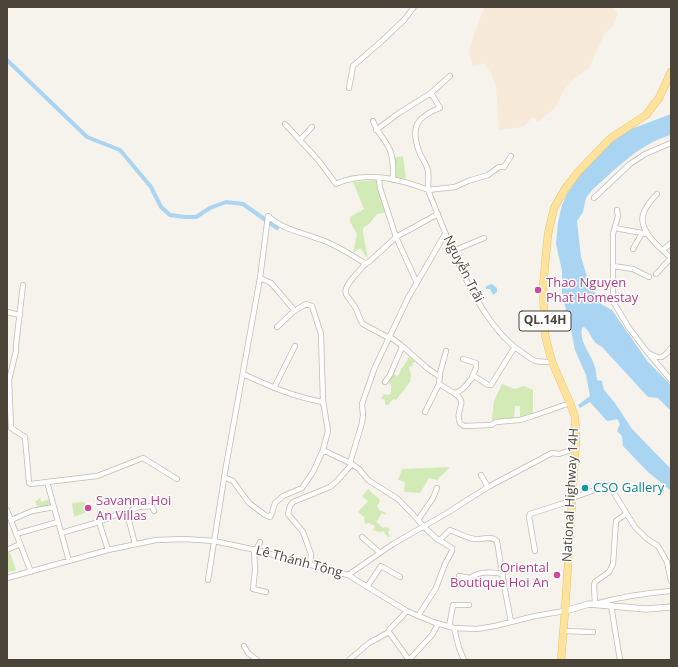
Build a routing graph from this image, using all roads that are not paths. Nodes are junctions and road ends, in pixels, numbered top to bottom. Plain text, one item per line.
1 (414, 7) edge
2 (671, 72) edge
3 (450, 76) dead end
4 (349, 88) dead end
5 (431, 93) junction
6 (373, 121) dead end
7 (284, 124) dead end
8 (312, 127) dead end
9 (376, 130) junction
10 (300, 140) junction
11 (671, 143) edge
12 (511, 156) dead end
13 (379, 178) junction
14 (393, 180) junction
15 (428, 190) junction
16 (657, 194) dead end
17 (594, 198) dead end
18 (617, 210) dead end
19 (438, 214) junction
20 (615, 228) junction
21 (644, 233) junction
22 (445, 234) junction
23 (396, 237) junction
24 (484, 238) dead end
25 (671, 243) edge
26 (633, 249) dead end
27 (663, 250) junction
28 (453, 251) junction
29 (671, 258) edge
30 (366, 264) junction
31 (613, 266) junction
32 (656, 274) dead end
33 (649, 277) dead end
34 (260, 278) junction
35 (417, 283) junction
36 (23, 285) dead end
37 (295, 311) junction
38 (7, 312) edge
39 (20, 315) junction
40 (277, 327) dead end
41 (390, 338) junction
42 (295, 346) dead end
43 (402, 347) junction
44 (514, 348) junction
45 (671, 348) edge
46 (446, 351) dead end
47 (648, 353) junction
48 (669, 355) edge
49 (463, 359) dead end
50 (552, 362) junction
51 (10, 364) edge
52 (243, 374) junction
53 (440, 377) junction
54 (472, 377) junction
55 (671, 380) edge
56 (385, 382) dead end
57 (439, 384) junction
58 (274, 388) junction
59 (454, 393) junction
60 (323, 402) junction
61 (570, 403) junction
62 (425, 412) dead end
63 (9, 428) edge
64 (576, 448) junction
65 (323, 450) junction
66 (351, 464) junction
67 (481, 475) dead end
68 (224, 477) junction
69 (177, 479) dead end
70 (47, 482) junction
71 (488, 487) junction
72 (437, 488) dead end
73 (572, 500) junction
74 (54, 507) junction
75 (7, 510) edge
76 (154, 511) dead end
77 (128, 513) junction
78 (626, 514) junction
79 (11, 520) junction
80 (418, 520) junction
81 (58, 522) junction
82 (99, 522) junction
83 (423, 526) junction
84 (61, 533) junction
85 (16, 534) junction
86 (362, 537) dead end
87 (439, 540) junction
88 (214, 542) junction
89 (260, 542) dead end
90 (20, 544) junction
91 (135, 544) junction
92 (7, 550) edge
93 (108, 550) junction
94 (255, 550) junction
95 (536, 552) dead end
96 (380, 553) junction
97 (69, 561) junction
98 (310, 565) junction
99 (31, 572) junction
100 (503, 574) junction
101 (348, 575) junction
102 (459, 576) dead end
103 (400, 577) dead end
104 (7, 578) edge
105 (208, 580) dead end
106 (671, 581) edge
107 (367, 587) junction
108 (671, 591) edge
109 (266, 592) dead end
110 (595, 604) junction
111 (469, 605) dead end
112 (611, 605) junction
113 (671, 607) edge
114 (407, 611) junction
115 (565, 612) junction
116 (418, 616) junction
117 (511, 622) junction
118 (438, 624) junction
119 (448, 627) junction
120 (454, 628) junction
121 (563, 631) junction
122 (388, 632) junction
123 (593, 632) dead end
124 (245, 648) dead end
125 (258, 660) edge
126 (349, 660) edge
127 (409, 660) edge
128 (464, 660) edge
129 (561, 660) edge
130 (620, 660) edge

1 - 4 street
2 - 50 main road, National Highway 14H / QL.14H
3 - 5 street
5 - 9 street
5 - 15 street
6 - 9 street
7 - 10 street
8 - 10 street
9 - 14 street
10 - 13 street
11 - 17 street
12 - 15 street
13 - 14 street
13 - 23 street
14 - 15 street
15 - 19 street, Nguyễn Trãi
16 - 21 street
18 - 20 street
19 - 22 street, Nguyễn Trãi
19 - 23 street
20 - 21 street
20 - 31 street
21 - 26 street
21 - 27 street
22 - 28 street, Nguyễn Trãi
22 - 35 street
23 - 30 street
23 - 35 street
24 - 28 street
25 - 27 street
27 - 29 street
28 - 44 street, Nguyễn Trãi
29 - 32 street
30 - 34 street
30 - 41 street
31 - 33 street
31 - 47 street
34 - 37 street
34 - 52 street
35 - 41 street
36 - 39 street
37 - 40 street
37 - 60 street
38 - 39 street
39 - 51 street
41 - 43 street
41 - 66 street
42 - 58 street
43 - 53 street
43 - 56 street
44 - 50 street, Nguyễn Trãi
44 - 54 street
45 - 48 street
46 - 53 street
47 - 48 street
47 - 55 street
49 - 54 street
50 - 61 main road, National Highway 14H / QL.14H
51 - 63 street
52 - 58 street
52 - 68 street
53 - 57 street
54 - 59 street
57 - 59 street
57 - 62 street
58 - 60 street
59 - 61 street
60 - 65 street
61 - 64 main road, National Highway 14H / QL.14H
63 - 70 street
64 - 71 street
64 - 73 main road, National Highway 14H / QL.14H
65 - 66 street
65 - 68 street
66 - 80 street
66 - 98 street
67 - 71 street
68 - 88 street
69 - 70 street
70 - 74 street
71 - 83 street
72 - 80 street
73 - 78 street
73 - 95 street
73 - 115 main road, National Highway 14H / QL.14H
74 - 79 street
74 - 81 street
75 - 79 street
76 - 77 street
77 - 82 street
77 - 91 street
78 - 106 street
78 - 110 street
79 - 85 street
80 - 83 street
81 - 84 street
81 - 85 street
82 - 84 street
82 - 93 street
83 - 87 street
83 - 96 street
84 - 97 street
85 - 90 street
86 - 96 street
87 - 100 street
87 - 116 street
88 - 91 street, Lê Thánh Tông
88 - 94 street, Lê Thánh Tông
88 - 105 street
89 - 94 street
90 - 92 street
90 - 99 street
91 - 93 street, Lê Thánh Tông
93 - 97 street, Lê Thánh Tông
94 - 98 street, Lê Thánh Tông
94 - 109 street
96 - 101 street
97 - 99 street, Lê Thánh Tông
98 - 101 street, Lê Thánh Tông
99 - 104 street, Lê Thánh Tông
100 - 102 street
100 - 117 street
101 - 107 street, Lê Thánh Tông
103 - 107 street
107 - 114 street, Lê Thánh Tông
108 - 110 street
110 - 112 street, Lê Thánh Tông
110 - 115 street, Lê Thánh Tông
111 - 119 street
112 - 113 street, Lê Thánh Tông
112 - 130 street
114 - 116 street, Lê Thánh Tông
114 - 122 street
115 - 117 street, Lê Thánh Tông
115 - 121 main road, QL.14H
116 - 118 street, Lê Thánh Tông
117 - 120 street, Lê Thánh Tông
118 - 119 street, Lê Thánh Tông
118 - 127 street
119 - 120 street, Lê Thánh Tông
120 - 128 street
121 - 123 street
121 - 129 main road, QL.14H
122 - 126 street
122 - 127 street
124 - 125 street

